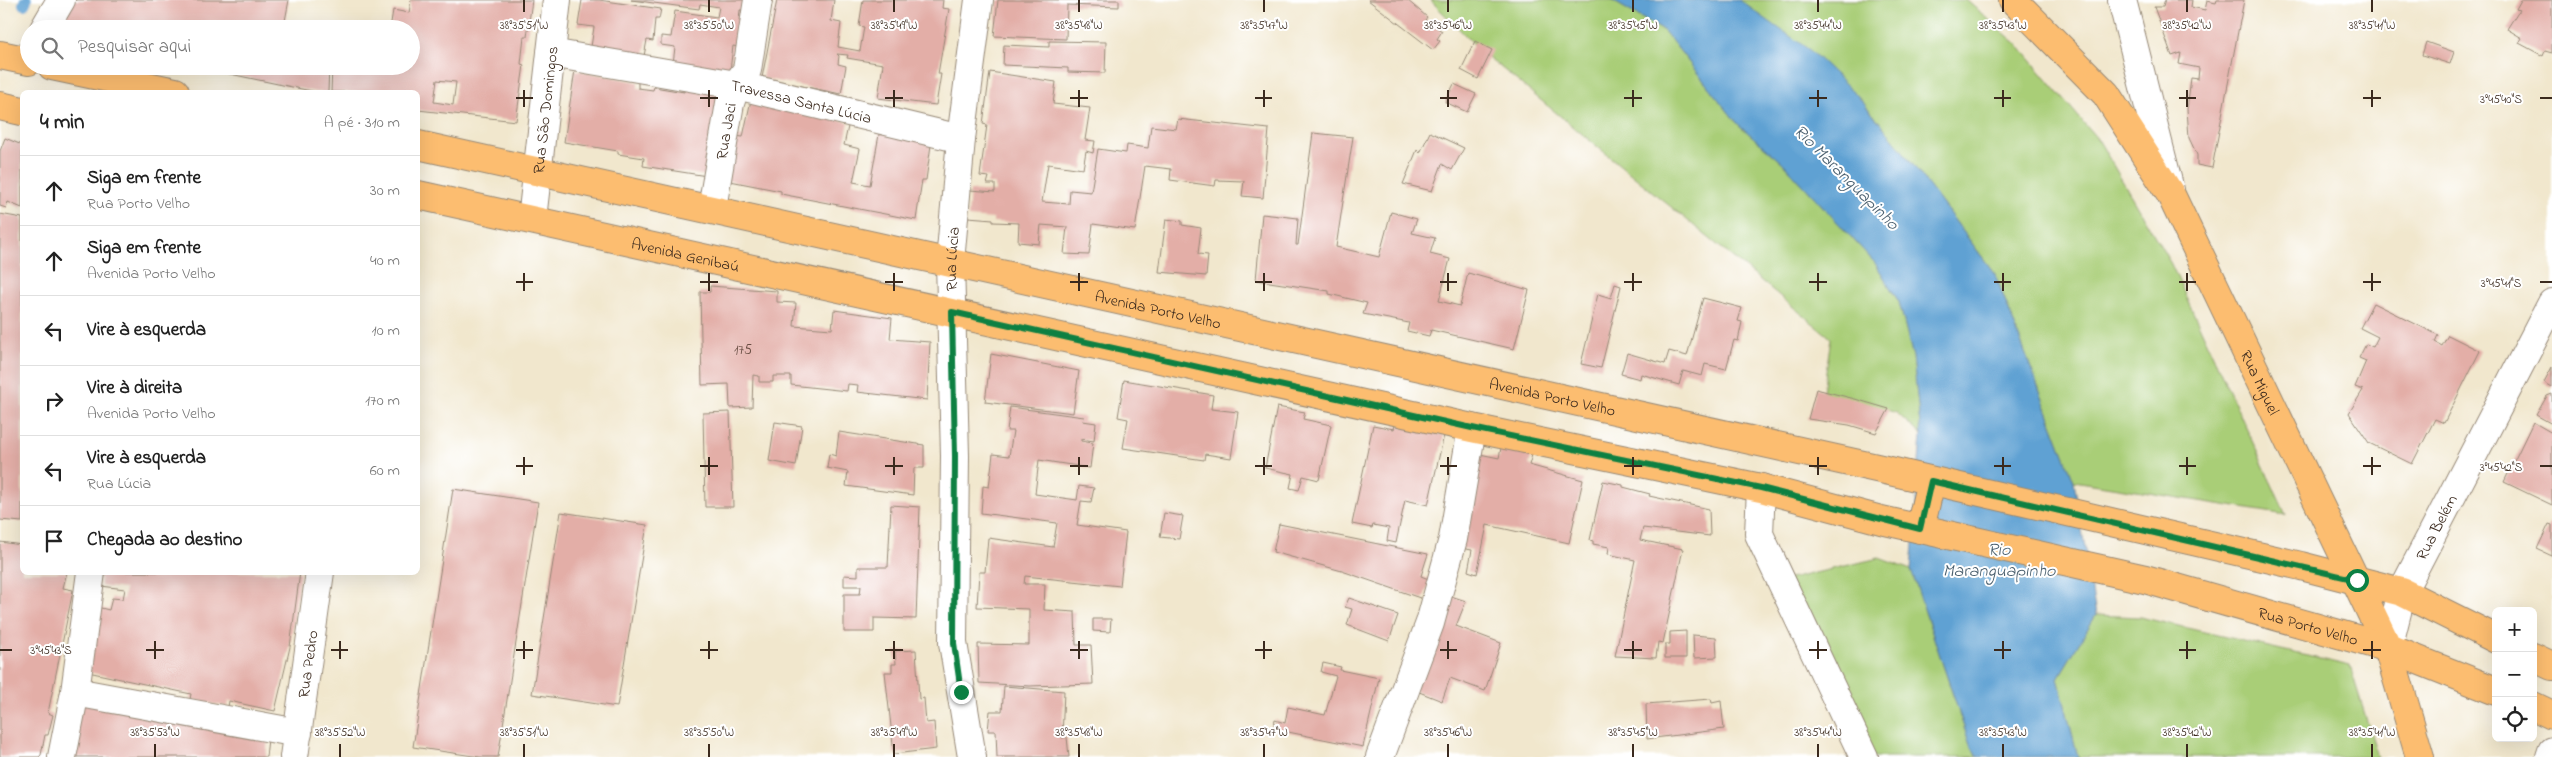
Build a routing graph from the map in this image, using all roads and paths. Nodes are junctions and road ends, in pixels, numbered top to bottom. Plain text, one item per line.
1 (61, 0) edge
2 (557, 0) edge
3 (758, 0) edge
4 (979, 0) edge
5 (2013, 0) edge
6 (2122, 0) edge
7 (49, 20) edge
8 (551, 52) junction
9 (95, 75) edge
10 (736, 85) junction
11 (166, 90) edge
12 (0, 106) edge
13 (20, 111) edge
14 (962, 139) junction
15 (420, 145) edge
16 (538, 170) junction
17 (420, 195) edge
18 (2172, 195) junction
19 (712, 208) junction
20 (532, 219) junction
21 (950, 262) junction
22 (2552, 303) edge
23 (952, 312) junction
24 (1472, 428) junction
25 (1931, 481) junction
26 (1761, 488) junction
27 (1920, 529) junction
28 (91, 575) edge
29 (320, 575) edge
30 (2357, 580) junction
31 (2402, 592) junction
32 (2492, 636) edge
33 (2388, 648) junction
34 (2537, 659) edge
35 (2552, 666) edge
36 (2492, 689) edge
37 (75, 692) junction
38 (2537, 708) edge
39 (2552, 715) edge
40 (296, 745) edge
41 (2552, 751) edge
42 (62, 757) edge
43 (972, 757) edge
44 (1380, 757) edge
45 (1864, 757) edge
46 (2420, 757) edge
47 (2550, 757) edge

1 - 7 street
2 - 8 street, Rua São Domingos
3 - 10 street, Rua Jaci
4 - 14 street, Rua Lúcia
5 - 18 main road
6 - 18 street, Rua Miguel
8 - 10 street, Travessa Santa Lúcia
8 - 16 street, Rua São Domingos
9 - 11 main road
10 - 14 street, Travessa Santa Lúcia
10 - 19 street, Rua Jaci
12 - 13 main road
14 - 21 street, Rua Lúcia
15 - 16 main road
16 - 19 main road
16 - 20 street, Rua São Domingos
17 - 20 main road, Avenida Genibaú
18 - 30 main road, Rua Miguel
19 - 21 main road
20 - 23 main road, Avenida Genibaú
21 - 23 street, Rua Lúcia
21 - 25 main road, Avenida Porto Velho
22 - 31 street, Rua Belém
23 - 24 main road
23 - 43 street, Rua Lúcia
24 - 26 main road
24 - 44 street
25 - 27 main road
25 - 30 main road, Avenida Porto Velho
26 - 27 main road
26 - 45 street
27 - 33 main road, Rua Porto Velho
28 - 37 street
29 - 40 street, Rua Pedro
30 - 31 main road
30 - 33 main road, Rua Miguel
31 - 32 main road
31 - 33 street, Rua Belém
33 - 36 main road, Rua Porto Velho
33 - 46 main road, Rua Miguel
34 - 35 main road
37 - 40 street
37 - 42 street
38 - 39 main road
41 - 47 street

